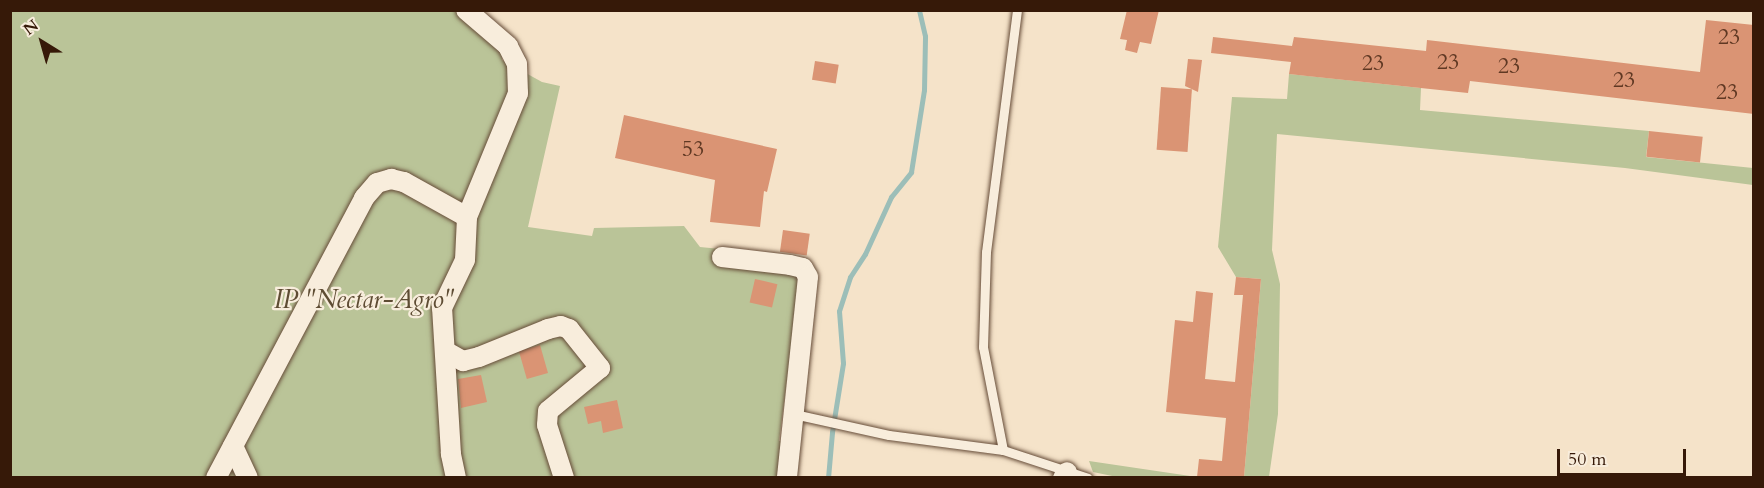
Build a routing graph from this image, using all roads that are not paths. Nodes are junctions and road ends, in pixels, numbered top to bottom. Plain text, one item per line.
1 (466, 10) edge
2 (1017, 10) edge
3 (467, 217) junction
4 (722, 257) dead end
5 (445, 351) junction
6 (794, 414) junction
7 (233, 447) junction
8 (1003, 450) junction
9 (1065, 475) edge
10 (216, 477) edge
11 (248, 477) edge
12 (456, 477) edge
13 (564, 477) edge
14 (787, 477) edge
15 (1088, 477) edge

1 - 3 street
2 - 8 lane
3 - 5 street
3 - 7 street
4 - 6 street
5 - 12 street
5 - 13 street
6 - 8 lane
6 - 14 street
7 - 10 street
7 - 11 street
8 - 9 lane
9 - 15 lane

